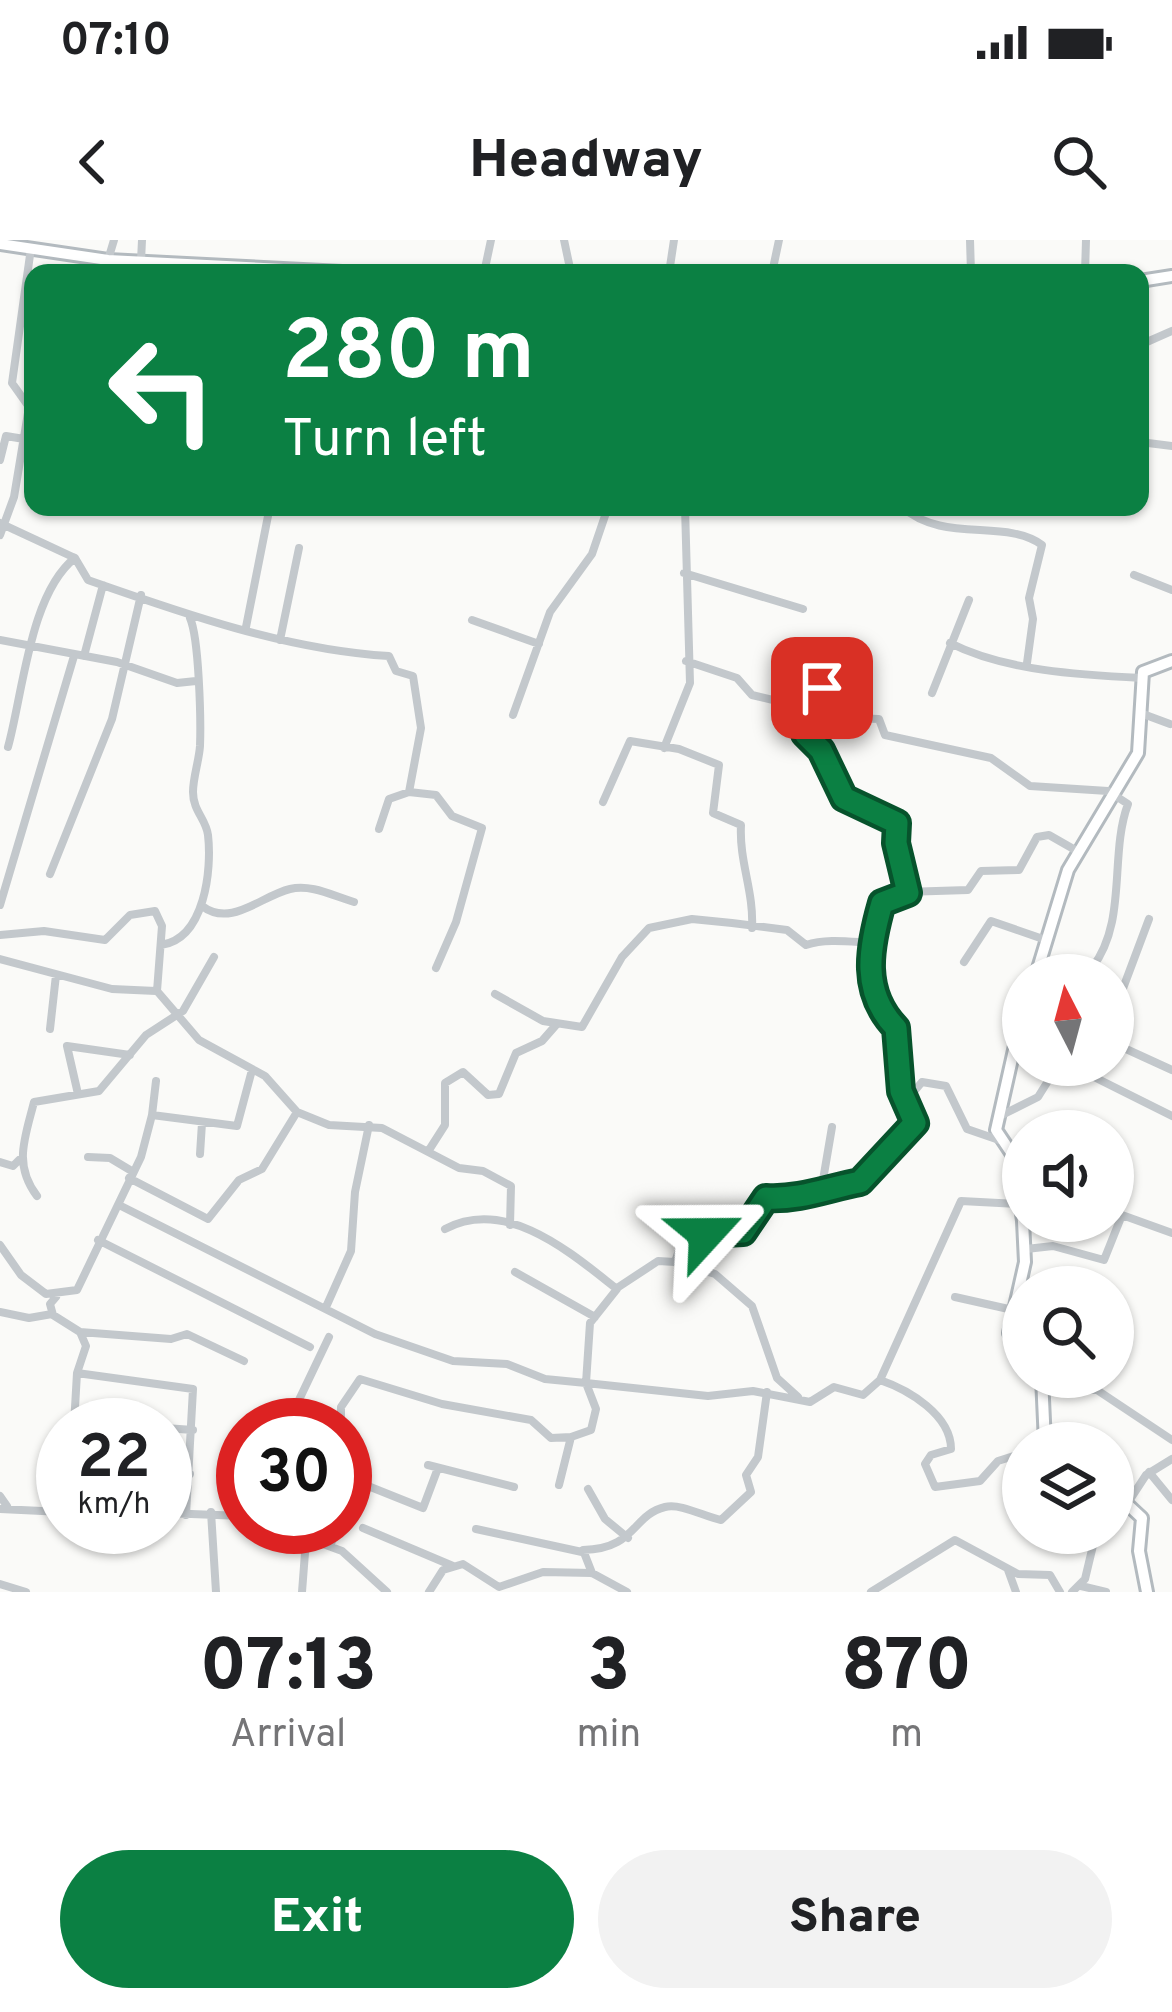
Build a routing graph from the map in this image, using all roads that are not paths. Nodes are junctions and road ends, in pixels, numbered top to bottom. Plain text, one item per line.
1 (113, 240) edge
2 (142, 240) edge
3 (28, 243) edge
4 (1, 248) edge
5 (108, 260) junction
6 (141, 261) junction
7 (196, 264) edge
8 (24, 278) edge
9 (24, 399) edge
10 (24, 439) joint
11 (0, 460) edge
12 (268, 516) edge
13 (605, 516) edge
14 (685, 516) edge
15 (922, 516) edge
16 (1, 528) edge
17 (299, 548) dead end
18 (75, 558) junction
19 (685, 573) junction
20 (1135, 575) dead end
21 (103, 585) junction
22 (1172, 590) edge
23 (141, 595) junction
24 (969, 601) dead end
25 (803, 609) dead end
26 (189, 616) junction
27 (472, 620) dead end
28 (246, 627) junction
29 (0, 640) edge
30 (280, 640) junction
31 (950, 643) junction
32 (538, 644) junction
33 (31, 645) junction
34 (79, 656) junction
35 (686, 661) junction
36 (1172, 661) edge
37 (1027, 663) junction
38 (125, 666) junction
39 (1142, 678) junction
40 (196, 681) junction
41 (932, 694) dead end
42 (804, 705) junction
43 (1143, 714) junction
44 (513, 715) dead end
45 (1171, 724) edge
46 (8, 747) dead end
47 (664, 748) junction
48 (409, 792) junction
49 (1115, 794) junction
50 (603, 802) dead end
51 (379, 829) dead end
52 (1077, 851) junction
53 (50, 874) dead end
54 (908, 893) junction
55 (354, 902) dead end
56 (0, 905) edge
57 (202, 907) junction
58 (1149, 919) dead end
59 (752, 928) junction
60 (0, 935) edge
61 (1046, 940) junction
62 (874, 943) junction
63 (161, 945) junction
64 (1042, 954) edge
65 (1098, 954) edge
66 (214, 957) dead end
67 (0, 959) edge
68 (1134, 959) edge
69 (964, 962) dead end
70 (436, 968) dead end
71 (56, 975) junction
72 (157, 991) junction
73 (495, 994) dead end
74 (172, 1014) junction
75 (556, 1025) junction
76 (50, 1029) dead end
77 (1134, 1052) edge
78 (131, 1055) junction
79 (252, 1070) junction
80 (1172, 1070) edge
81 (156, 1081) dead end
82 (1005, 1086) edge
83 (1044, 1086) edge
84 (1112, 1086) edge
85 (78, 1094) junction
86 (906, 1102) junction
87 (297, 1112) junction
88 (152, 1115) junction
89 (1172, 1116) edge
90 (998, 1117) junction
91 (202, 1121) junction
92 (369, 1125) junction
93 (832, 1127) dead end
94 (999, 1140) junction
95 (1002, 1143) edge
96 (429, 1150) junction
97 (200, 1154) dead end
98 (88, 1156) dead end
99 (20, 1159) junction
100 (0, 1162) edge
101 (130, 1174) junction
102 (822, 1188) junction
103 (38, 1196) dead end
104 (1002, 1203) edge
105 (119, 1205) junction
106 (510, 1225) junction
107 (446, 1229) dead end
108 (1172, 1233) edge
109 (98, 1240) junction
110 (1025, 1242) edge
111 (0, 1245) edge
112 (1026, 1249) junction
113 (675, 1262) junction
114 (1022, 1266) edge
115 (515, 1272) dead end
116 (616, 1289) junction
117 (955, 1297) dead end
118 (51, 1302) junction
119 (326, 1307) junction
120 (1002, 1308) edge
121 (0, 1312) edge
122 (595, 1317) junction
123 (80, 1332) junction
124 (328, 1337) dead end
125 (310, 1347) dead end
126 (244, 1361) dead end
127 (77, 1373) junction
128 (880, 1380) junction
129 (586, 1383) junction
130 (767, 1393) junction
131 (76, 1398) edge
132 (300, 1398) edge
133 (347, 1398) edge
134 (798, 1398) junction
135 (1108, 1398) edge
136 (193, 1430) joint
137 (571, 1437) junction
138 (1172, 1439) edge
139 (192, 1445) edge
140 (1172, 1459) edge
141 (1002, 1460) edge
142 (1150, 1472) junction
143 (559, 1485) dead end
144 (514, 1487) dead end
145 (372, 1488) edge
146 (588, 1489) dead end
147 (1134, 1495) edge
148 (0, 1496) edge
149 (1172, 1501) edge
150 (3, 1508) edge
151 (1134, 1509) edge
152 (36, 1510) edge
153 (211, 1512) junction
154 (216, 1513) edge
155 (192, 1514) edge
156 (476, 1529) dead end
157 (372, 1532) edge
158 (628, 1538) junction
159 (582, 1552) junction
160 (305, 1554) edge
161 (340, 1554) edge
162 (1088, 1554) edge
163 (453, 1566) junction
164 (1007, 1569) junction
165 (592, 1573) junction
166 (0, 1584) edge
167 (1076, 1589) edge
168 (26, 1592) edge
169 (216, 1592) edge
170 (302, 1592) edge
171 (387, 1592) edge
172 (428, 1592) edge
173 (627, 1592) edge
174 (871, 1592) edge
175 (1016, 1592) edge
176 (1060, 1592) edge
177 (1106, 1592) edge
178 (1147, 1592) edge

1 - 5 street
2 - 6 street
3 - 4 street
3 - 5 street
5 - 6 street
6 - 7 street
8 - 9 street
10 - 11 street
10 - 16 street
12 - 28 street
13 - 32 street
14 - 19 street
15 - 37 street
16 - 18 street
17 - 30 street
18 - 21 street
18 - 33 street
19 - 25 street
19 - 35 street
20 - 22 street
21 - 23 street
21 - 34 street
23 - 26 street
23 - 38 street
24 - 31 street
26 - 28 street
26 - 40 street
27 - 32 street
28 - 30 street
29 - 33 street
30 - 48 street
31 - 37 street
31 - 41 street
32 - 44 street
33 - 34 street
33 - 46 street
34 - 38 street
34 - 56 street
35 - 42 street
35 - 47 street
36 - 39 street
37 - 39 street
38 - 40 street
38 - 53 street
39 - 43 street
40 - 57 street
42 - 49 street
42 - 54 street
43 - 45 street
43 - 49 street
47 - 50 street
47 - 59 street
48 - 51 street
48 - 70 street
49 - 52 street
49 - 65 street
52 - 54 street
52 - 61 street
54 - 62 street
55 - 57 street
57 - 63 street
58 - 68 street
59 - 62 street
59 - 75 street
60 - 63 street
61 - 64 street
61 - 69 street
62 - 86 street
63 - 72 street
66 - 74 street
67 - 71 street
71 - 72 street
71 - 76 street
72 - 74 street
73 - 75 street
74 - 78 street
74 - 79 street
75 - 96 street
77 - 80 street
78 - 85 street
78 - 85 street
79 - 87 street
79 - 91 street
81 - 88 street
82 - 90 street
83 - 90 street
84 - 89 street
85 - 99 street
86 - 94 street
86 - 102 street
87 - 92 street
87 - 101 street
88 - 91 street
88 - 101 street
90 - 94 street
91 - 97 street
92 - 96 street
92 - 119 street
93 - 102 street
94 - 95 street
96 - 106 street
98 - 101 street
99 - 100 street
99 - 103 street
101 - 105 street
102 - 113 street
104 - 128 street
105 - 109 street
105 - 119 street
106 - 107 street
106 - 116 street
108 - 112 street
109 - 118 street
109 - 125 street
110 - 112 street
111 - 118 street
112 - 114 street
113 - 116 street
113 - 134 street
115 - 122 street
116 - 122 street
117 - 120 street
118 - 121 street
118 - 123 street
119 - 129 street
122 - 129 street
123 - 126 street
123 - 127 street
124 - 132 street
127 - 131 street
127 - 136 street
128 - 134 street
128 - 141 street
129 - 130 street
129 - 137 street
130 - 134 street
130 - 158 street
133 - 137 street
135 - 138 street
136 - 139 street
137 - 143 street
140 - 142 street
142 - 147 street
142 - 149 street
144 - 145 street
146 - 158 street
148 - 150 street
150 - 152 street
151 - 178 street
153 - 154 street
153 - 155 street
153 - 169 street
156 - 159 street
157 - 163 street
158 - 159 street
159 - 165 street
160 - 170 street
161 - 171 street
162 - 167 street
163 - 165 street
163 - 172 street
164 - 174 street
164 - 175 street
164 - 176 street
165 - 173 street
166 - 168 street
167 - 177 street

